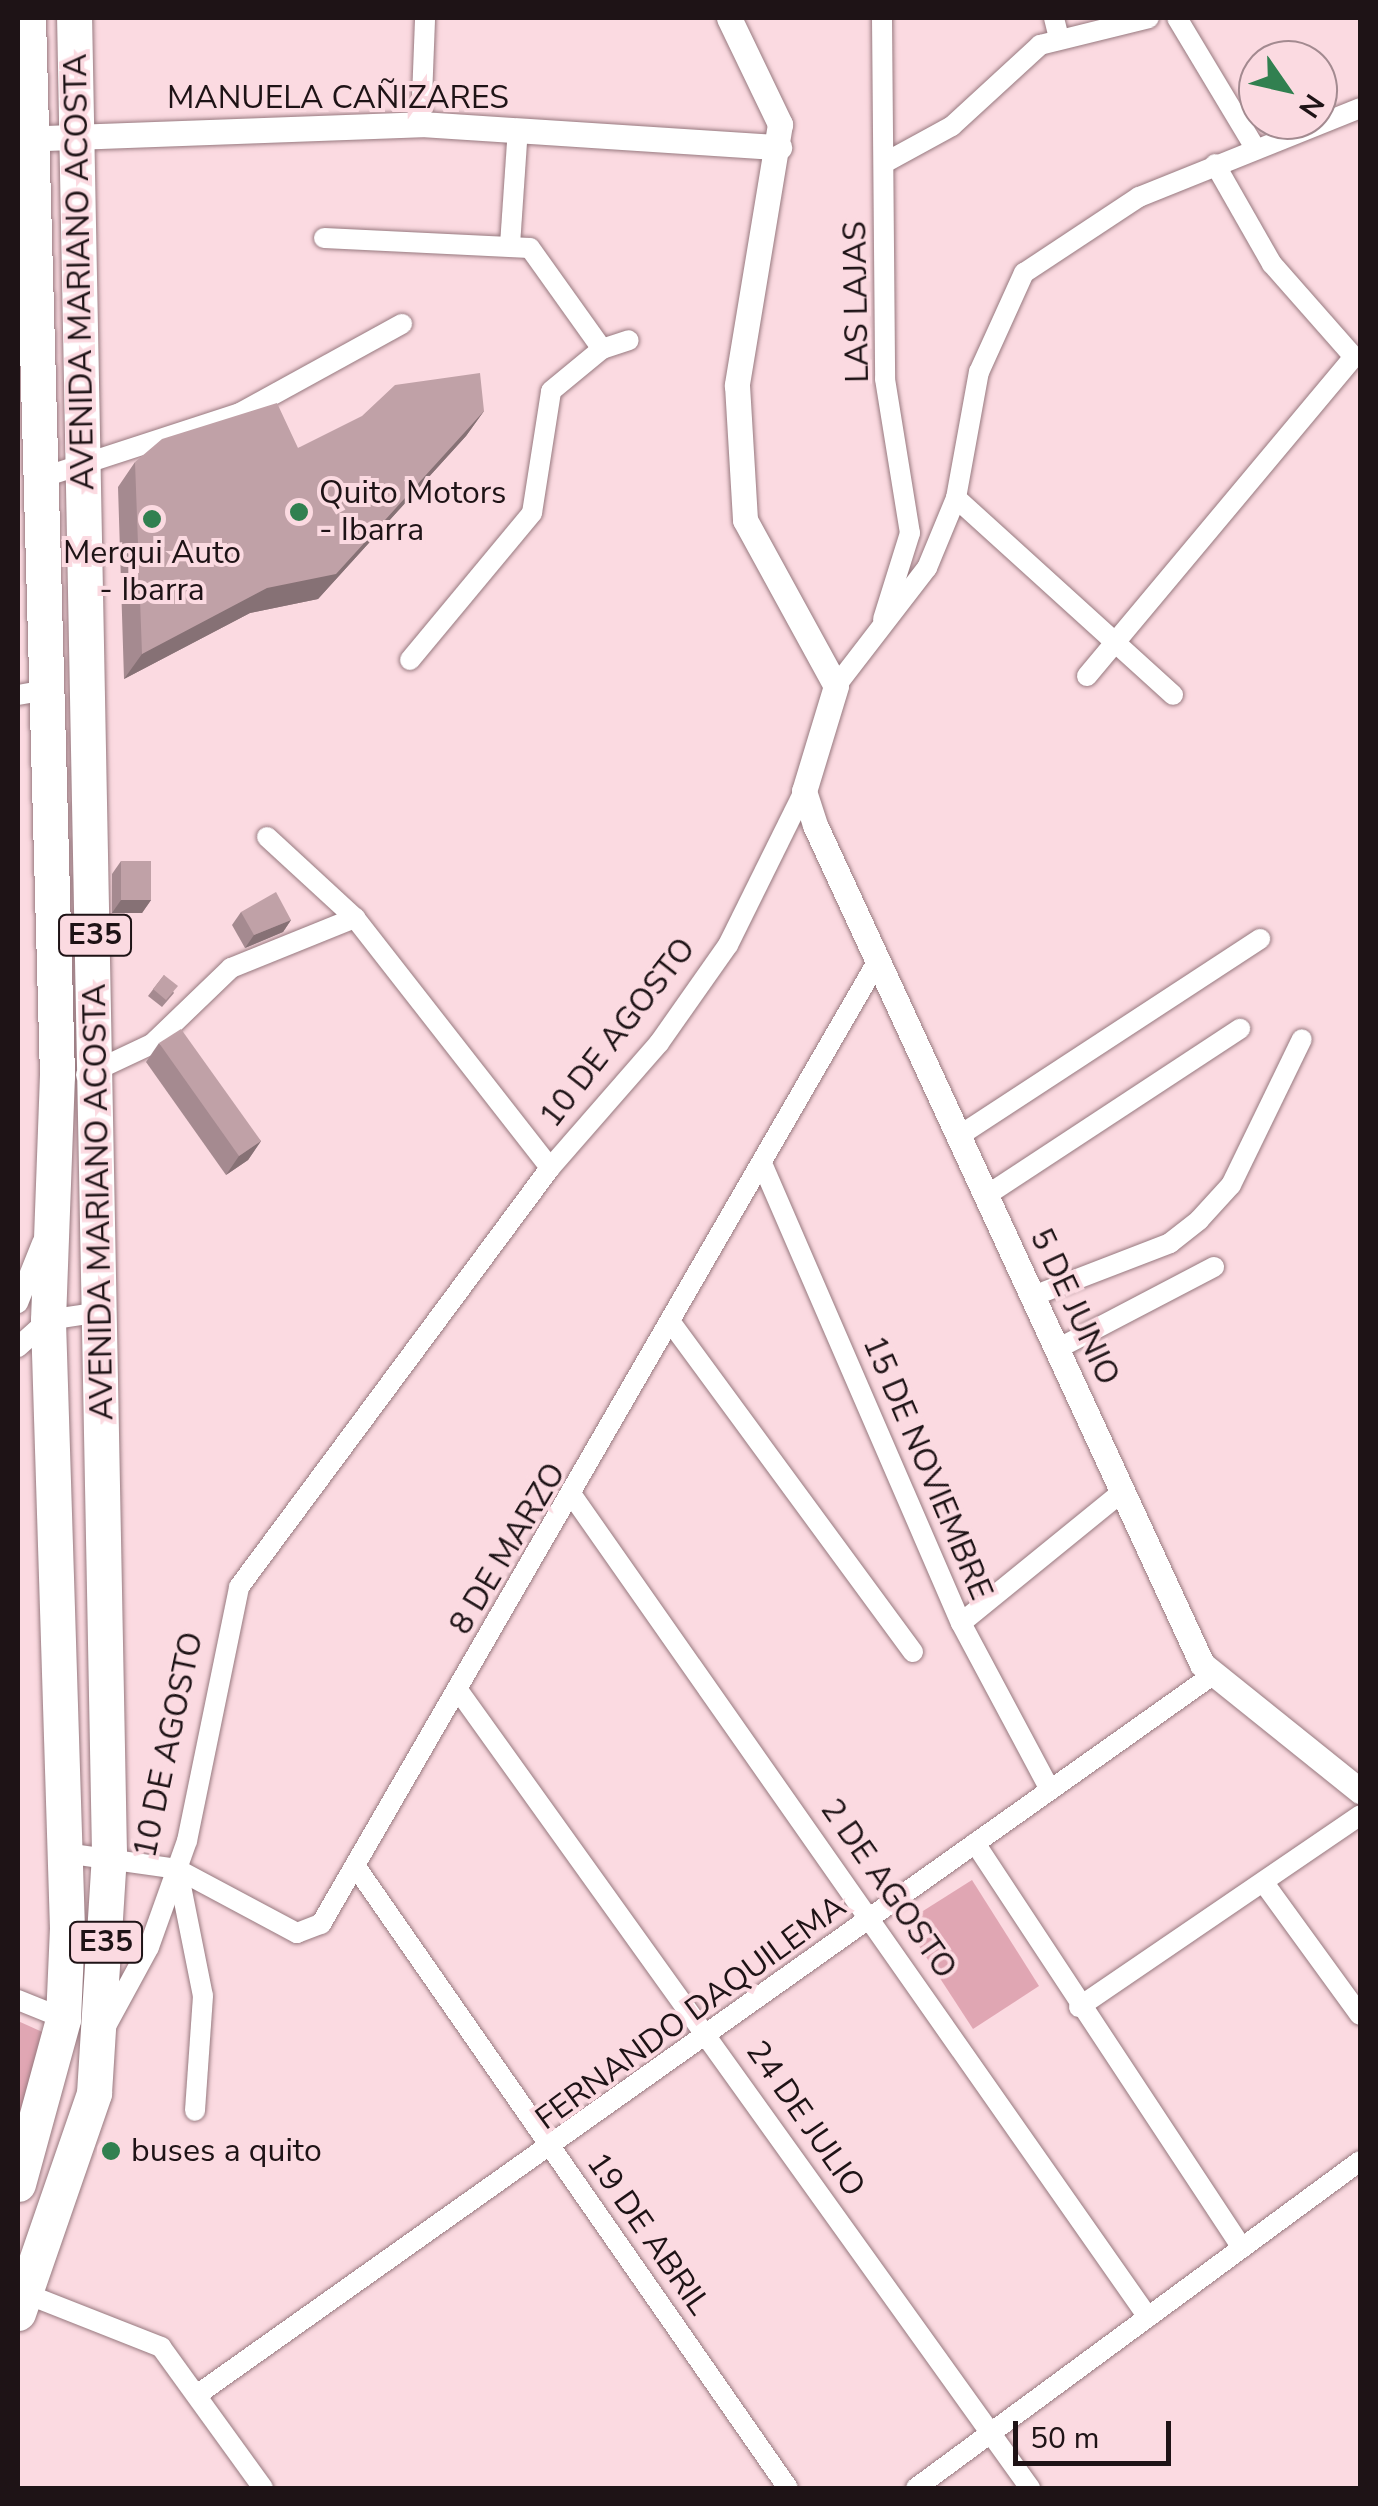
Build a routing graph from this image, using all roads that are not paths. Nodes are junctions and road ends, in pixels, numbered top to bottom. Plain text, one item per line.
1 (28, 18) edge
2 (74, 18) edge
3 (425, 18) edge
4 (729, 18) edge
5 (882, 18) edge
6 (1149, 18) edge
7 (1178, 18) edge
8 (1057, 28) edge
9 (1360, 108) edge
10 (421, 124) junction
11 (518, 129) junction
12 (78, 138) junction
13 (25, 139) edge
14 (779, 147) junction
15 (1255, 148) junction
16 (888, 160) junction
17 (1215, 164) junction
18 (324, 238) dead end
19 (510, 246) junction
20 (402, 324) dead end
21 (629, 340) dead end
22 (602, 349) junction
23 (85, 468) junction
24 (41, 478) junction
25 (956, 498) junction
26 (877, 639) junction
27 (1112, 644) junction
28 (410, 660) dead end
29 (1088, 676) dead end
30 (836, 686) junction
31 (32, 692) edge
32 (1172, 695) dead end
33 (804, 791) junction
34 (267, 837) dead end
35 (356, 918) junction
36 (1260, 938) dead end
37 (877, 962) junction
38 (1240, 1029) dead end
39 (1302, 1039) dead end
40 (98, 1074) junction
41 (57, 1076) junction
42 (959, 1136) junction
43 (550, 1168) junction
44 (764, 1168) junction
45 (987, 1195) junction
46 (1214, 1267) dead end
47 (1033, 1296) junction
48 (33, 1312) edge
49 (101, 1312) junction
50 (672, 1324) junction
51 (18, 1347) edge
52 (1059, 1348) junction
53 (1122, 1492) junction
54 (574, 1498) junction
55 (961, 1623) junction
56 (914, 1652) dead end
57 (1210, 1676) junction
58 (458, 1690) junction
59 (1048, 1786) junction
60 (1360, 1791) edge
61 (1360, 1815) edge
62 (975, 1843) junction
63 (65, 1853) junction
64 (109, 1853) junction
65 (356, 1867) junction
66 (177, 1869) junction
67 (1264, 1882) junction
68 (874, 1919) junction
69 (18, 2000) edge
70 (1079, 2006) junction
71 (1360, 2015) edge
72 (63, 2019) junction
73 (103, 2032) junction
74 (710, 2036) junction
75 (195, 2111) dead end
76 (553, 2150) junction
77 (1360, 2162) edge
78 (18, 2184) edge
79 (1242, 2248) junction
80 (20, 2298) edge
81 (1148, 2318) junction
82 (201, 2392) junction
83 (990, 2435) junction
84 (262, 2488) edge
85 (788, 2488) edge
86 (916, 2488) edge
87 (1030, 2488) edge

1 - 13 highway, AVENIDA MARIANO ACOSTA / E35
2 - 12 highway, AVENIDA MARIANO ACOSTA / E35
3 - 10 street
4 - 14 street
5 - 16 street, LAS LAJAS
6 - 8 street
7 - 15 street
8 - 16 street
9 - 15 street, 10 DE AGOSTO
10 - 11 street, MANUELA CAÑIZARES
10 - 12 street, MANUELA CAÑIZARES
11 - 14 street, MANUELA CAÑIZARES
11 - 19 street
12 - 13 street, MANUELA CAÑIZARES
12 - 23 highway, AVENIDA MARIANO ACOSTA / E35
13 - 24 highway, AVENIDA MARIANO ACOSTA / E35
14 - 30 street
15 - 17 street, 10 DE AGOSTO
16 - 26 street, LAS LAJAS
17 - 25 street, 10 DE AGOSTO
17 - 27 street
18 - 19 street
19 - 22 street
20 - 23 street
21 - 22 street
22 - 28 street
23 - 24 street
23 - 40 highway, AVENIDA MARIANO ACOSTA / E35
24 - 31 highway, AVENIDA MARIANO ACOSTA / E35
25 - 26 street, 10 DE AGOSTO
25 - 27 street
26 - 30 street, 10 DE AGOSTO
27 - 29 street
27 - 32 street
30 - 33 street, 10 DE AGOSTO
31 - 41 highway, AVENIDA MARIANO ACOSTA / E35
33 - 37 street, 5 DE JUNIO
33 - 43 street, 10 DE AGOSTO
34 - 35 street
35 - 40 street
35 - 43 street
36 - 42 street
37 - 42 street, 5 DE JUNIO
37 - 44 street, 8 DE MARZO
38 - 45 street
39 - 47 street
40 - 41 street
40 - 49 highway, AVENIDA MARIANO ACOSTA / E35
41 - 48 highway, AVENIDA MARIANO ACOSTA / E35
42 - 45 street, 5 DE JUNIO
43 - 66 street, 10 DE AGOSTO
44 - 50 street, 8 DE MARZO
44 - 55 street, 15 DE NOVIEMBRE
45 - 47 street, 5 DE JUNIO
46 - 52 street
47 - 52 street, 5 DE JUNIO
48 - 49 street
48 - 51 street
48 - 63 highway, AVENIDA MARIANO ACOSTA / E35
49 - 64 highway, AVENIDA MARIANO ACOSTA / E35
50 - 54 street, 8 DE MARZO
50 - 56 street
52 - 53 street, 5 DE JUNIO
53 - 55 street
53 - 57 street, 5 DE JUNIO
54 - 58 street, 8 DE MARZO
54 - 68 street, 2 DE AGOSTO
55 - 59 street, 15 DE NOVIEMBRE
57 - 59 street, FERNANDO DAQUILEMA
57 - 60 street, 5 DE JUNIO
58 - 65 street, 8 DE MARZO
58 - 74 street, 24 DE JULIO
59 - 62 street, FERNANDO DAQUILEMA
61 - 67 street
62 - 68 street, FERNANDO DAQUILEMA
62 - 70 street
63 - 64 street, 8 DE MARZO
63 - 72 highway, AVENIDA MARIANO ACOSTA / E35
64 - 66 street, 8 DE MARZO
64 - 73 highway, AVENIDA MARIANO ACOSTA / E35
65 - 66 street, 8 DE MARZO
65 - 76 street, 19 DE ABRIL
66 - 73 street, 10 DE AGOSTO
66 - 75 street
67 - 70 street
67 - 71 street
68 - 74 street, FERNANDO DAQUILEMA
68 - 81 street, 2 DE AGOSTO
69 - 72 street
70 - 79 street
72 - 73 street
72 - 78 highway, AVENIDA MARIANO ACOSTA / E35
73 - 80 highway, AVENIDA MARIANO ACOSTA / E35
74 - 76 street, FERNANDO DAQUILEMA
74 - 83 street, 24 DE JULIO
76 - 82 street, FERNANDO DAQUILEMA
76 - 85 street, 19 DE ABRIL
77 - 79 street
79 - 81 street
80 - 82 street
81 - 83 street
82 - 84 street
83 - 86 street
83 - 87 street, 24 DE JULIO

